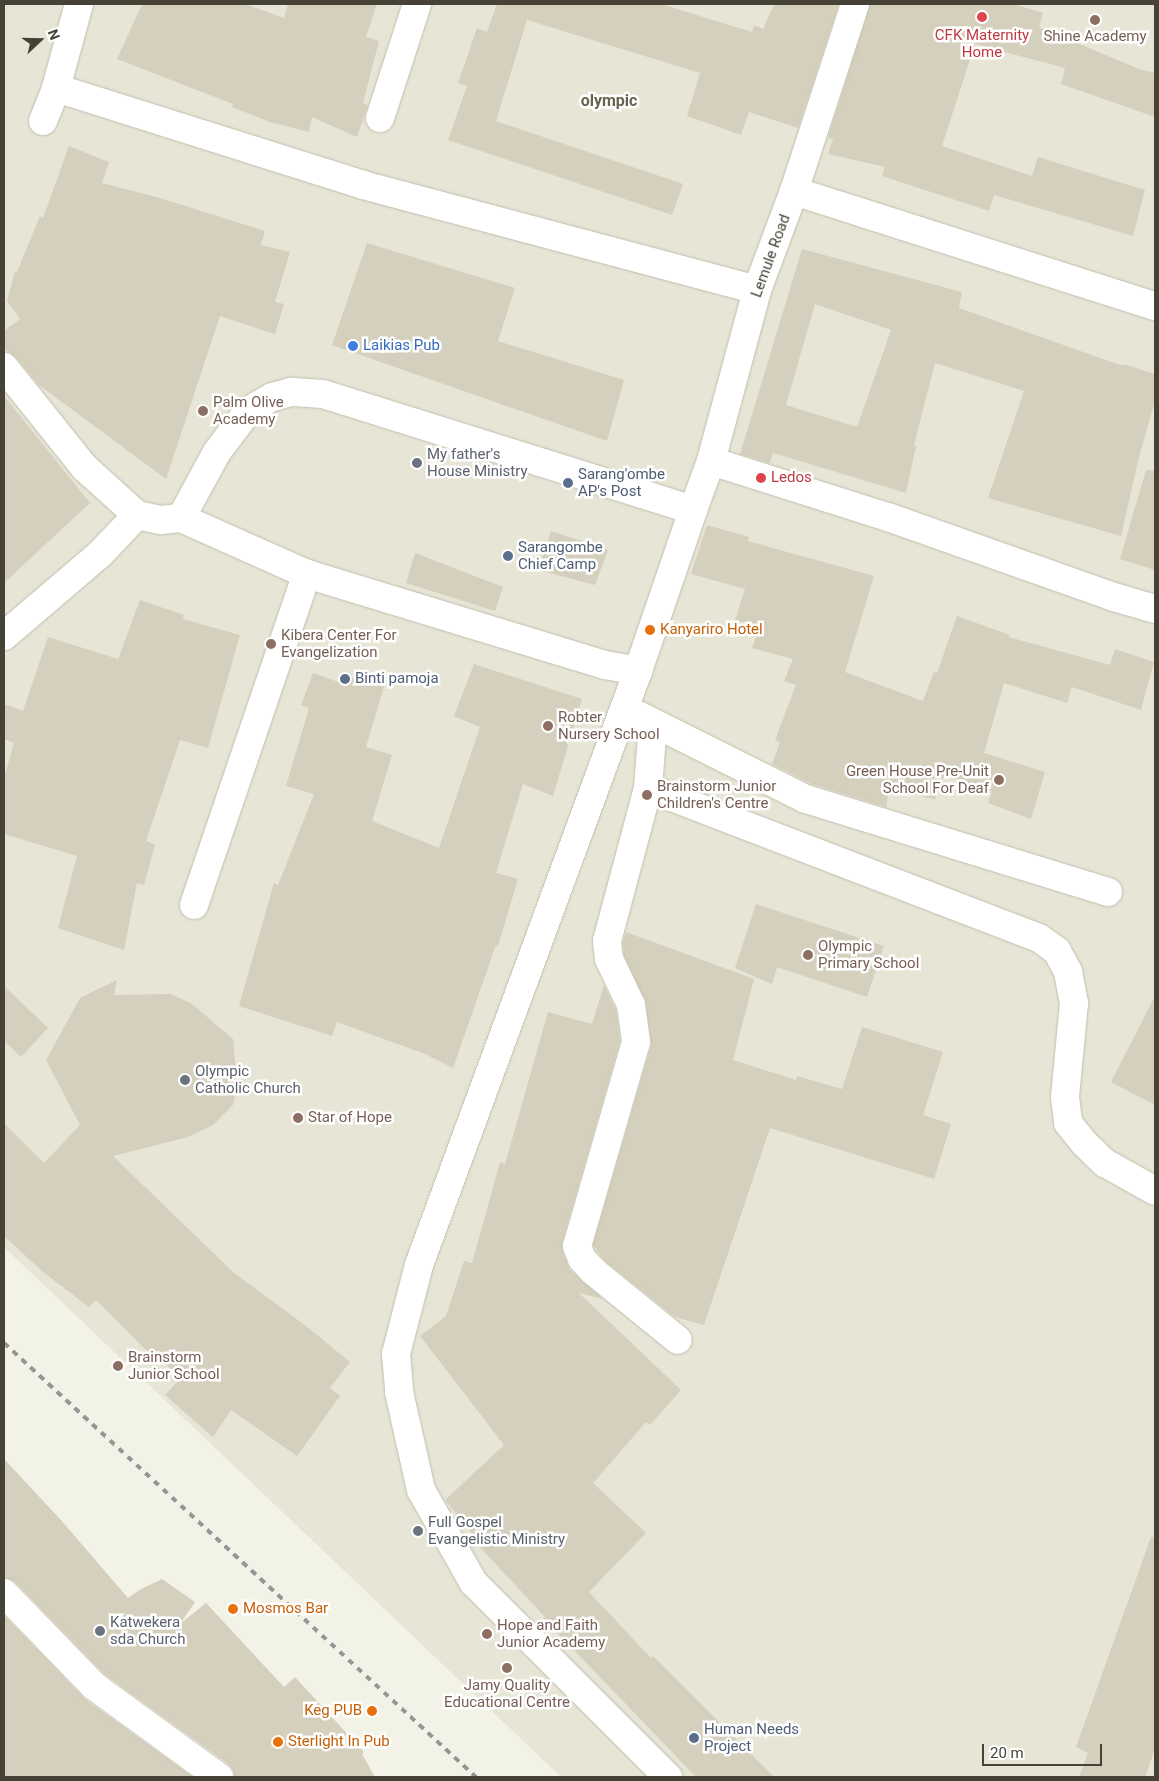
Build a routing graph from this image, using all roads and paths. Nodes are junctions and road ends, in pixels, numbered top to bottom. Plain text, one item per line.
1 (79, 4) edge
2 (417, 4) edge
3 (856, 4) edge
4 (56, 88) junction
5 (380, 118) dead end
6 (43, 121) dead end
7 (794, 191) junction
8 (757, 290) junction
9 (1155, 306) edge
10 (4, 367) edge
11 (711, 461) junction
12 (693, 510) junction
13 (137, 515) junction
14 (181, 518) junction
15 (307, 574) junction
16 (1155, 609) edge
17 (4, 636) edge
18 (638, 671) junction
19 (623, 708) junction
20 (653, 723) junction
21 (648, 788) junction
22 (1108, 892) dead end
23 (194, 905) dead end
24 (1155, 1191) edge
25 (678, 1340) dead end
26 (4, 1593) edge
27 (219, 1777) edge
28 (668, 1777) edge

1 - 4 street
2 - 5 street
3 - 7 street, Lemule Road
4 - 6 street
4 - 8 street
7 - 8 street, Lemule Road
7 - 9 street
8 - 11 street, Lemule Road
10 - 13 street
11 - 12 street, Lemule Road
11 - 16 street
12 - 14 street
12 - 18 street, Lemule Road
13 - 14 street
13 - 17 street
14 - 15 street
15 - 18 street
15 - 23 street
18 - 19 street, Lemule Road
19 - 20 street
19 - 28 street, Lemule Road
20 - 21 street
20 - 22 street
21 - 24 street
21 - 25 street
26 - 27 street

